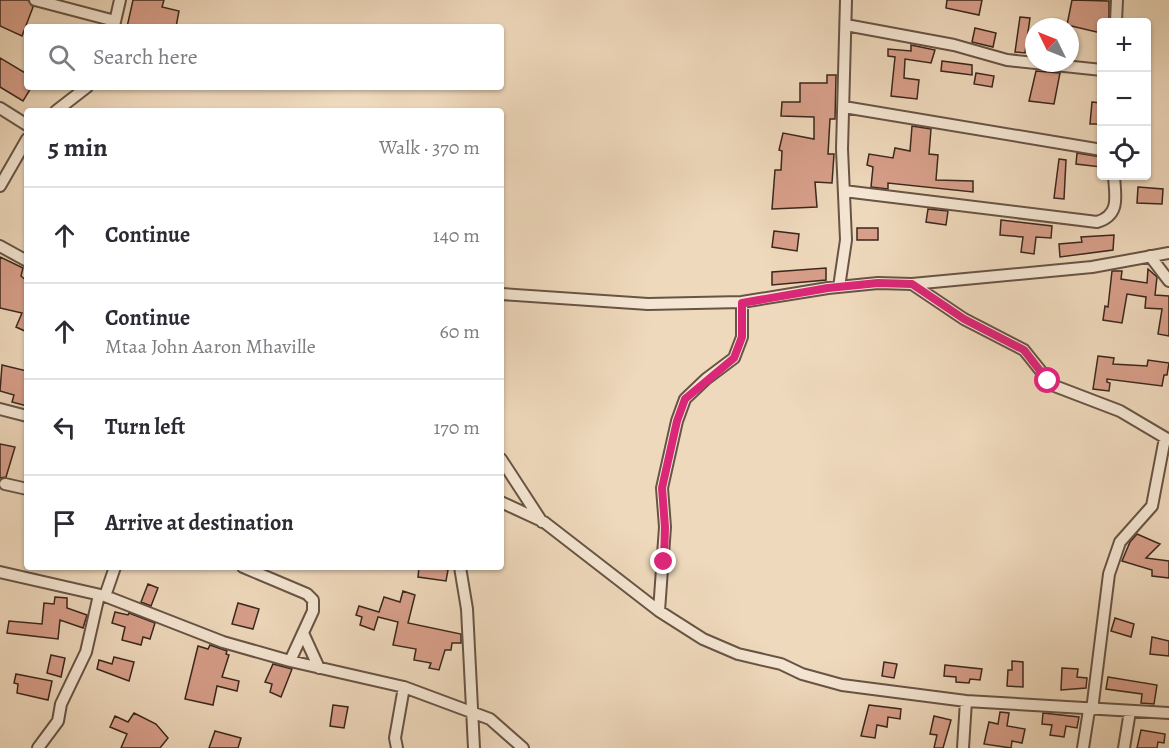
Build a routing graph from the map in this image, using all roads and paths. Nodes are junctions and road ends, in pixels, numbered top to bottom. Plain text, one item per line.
1 (35, 0) edge
2 (120, 0) edge
3 (846, 0) edge
4 (1117, 0) edge
5 (1116, 18) edge
6 (114, 24) edge
7 (846, 25) junction
8 (1097, 70) edge
9 (83, 90) edge
10 (844, 107) junction
11 (0, 108) edge
12 (60, 108) edge
13 (24, 123) edge
14 (24, 144) edge
15 (1097, 149) edge
16 (1114, 180) edge
17 (0, 186) edge
18 (844, 191) junction
19 (0, 246) edge
20 (1169, 253) edge
21 (1150, 256) junction
22 (24, 259) edge
23 (1169, 281) edge
24 (912, 284) junction
25 (839, 287) junction
26 (504, 294) edge
27 (742, 303) junction
28 (0, 409) edge
29 (24, 415) edge
30 (1167, 439) edge
31 (504, 464) edge
32 (5, 484) dead end
33 (24, 488) edge
34 (504, 503) edge
35 (542, 522) junction
36 (113, 570) edge
37 (250, 570) edge
38 (460, 570) edge
39 (0, 572) edge
40 (102, 595) junction
41 (659, 611) junction
42 (303, 633) junction
43 (290, 661) junction
44 (319, 668) junction
45 (405, 687) junction
46 (966, 701) junction
47 (1090, 710) junction
48 (1130, 711) junction
49 (1169, 713) edge
50 (472, 714) junction
51 (38, 748) edge
52 (397, 748) edge
53 (474, 748) edge
54 (523, 748) edge
55 (963, 748) edge
56 (1083, 748) edge
57 (1124, 748) edge

1 - 6 street
2 - 6 street
3 - 7 street
4 - 5 street
7 - 8 street
7 - 10 street
9 - 12 street
10 - 15 street
10 - 18 street
11 - 13 street
14 - 17 street
16 - 18 street
18 - 25 street
19 - 22 street
20 - 21 street
21 - 23 street
21 - 24 street
24 - 25 street
24 - 30 street
25 - 27 street
26 - 27 street
27 - 41 street
28 - 29 street
30 - 47 street
31 - 35 street
32 - 33 street
34 - 35 street
35 - 41 street
36 - 40 street
37 - 42 street
38 - 50 street
39 - 40 street
40 - 43 street
40 - 51 street
41 - 46 street
42 - 43 street
42 - 44 street
43 - 44 street
44 - 45 street
45 - 50 street
45 - 52 street
46 - 47 street
46 - 55 street
47 - 48 street
47 - 56 street
48 - 49 street
48 - 57 street
50 - 53 street
50 - 54 street

